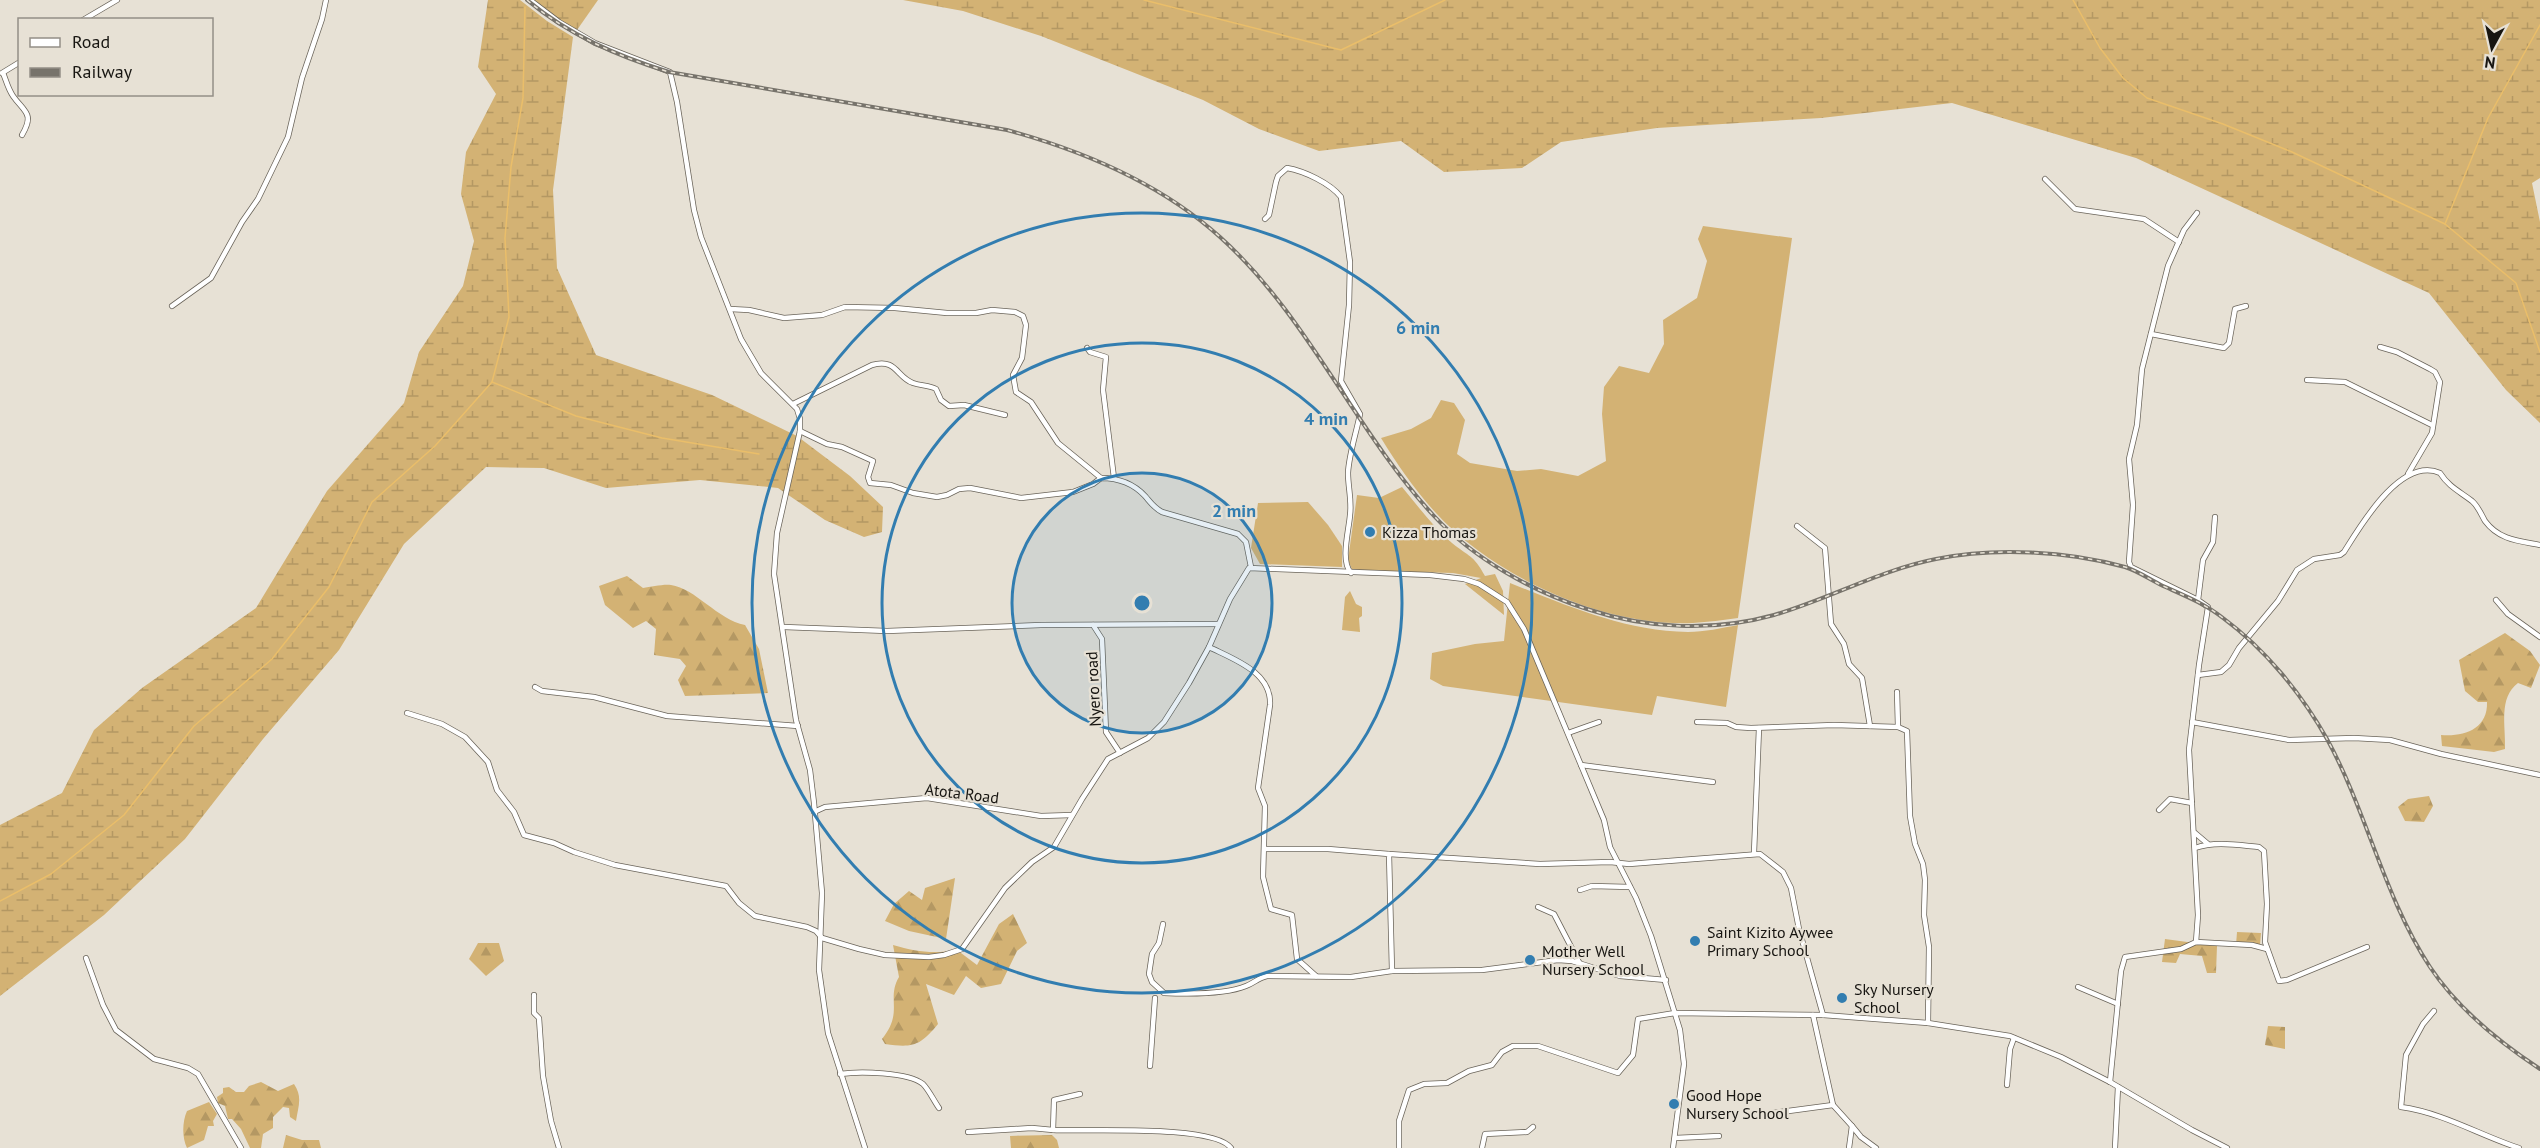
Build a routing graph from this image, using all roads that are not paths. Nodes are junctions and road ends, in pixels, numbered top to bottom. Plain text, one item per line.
1 (117, 0) edge
2 (326, 0) edge
3 (530, 0) edge
4 (86, 18) edge
5 (18, 63) edge
6 (1, 73) edge
7 (22, 135) dead end
8 (2045, 179) dead end
9 (2197, 213) dead end
10 (1264, 219) dead end
11 (2179, 242) junction
12 (172, 306) dead end
13 (2246, 306) dead end
14 (730, 309) junction
15 (2151, 334) junction
16 (2380, 347) dead end
17 (1087, 348) dead end
18 (2307, 380) dead end
19 (793, 404) junction
20 (1005, 415) dead end
21 (2432, 425) junction
22 (800, 431) junction
23 (2409, 474) junction
24 (1101, 477) junction
25 (1114, 478) junction
26 (2215, 518) dead end
27 (1797, 526) dead end
28 (2540, 545) edge
29 (1251, 567) junction
30 (1351, 573) junction
31 (2198, 600) junction
32 (2496, 600) dead end
33 (1093, 624) junction
34 (1218, 624) junction
35 (784, 627) junction
36 (2540, 637) edge
37 (1209, 647) junction
38 (2198, 675) junction
39 (535, 687) dead end
40 (1898, 692) dead end
41 (407, 713) dead end
42 (1599, 722) dead end
43 (1697, 722) dead end
44 (2192, 722) junction
45 (798, 726) junction
46 (1870, 726) junction
47 (1898, 727) junction
48 (1759, 728) junction
49 (1568, 733) junction
50 (1120, 753) junction
51 (1581, 765) junction
52 (2540, 775) edge
53 (1713, 782) dead end
54 (2192, 803) junction
55 (2159, 810) dead end
56 (814, 812) junction
57 (1072, 815) junction
58 (2195, 833) junction
59 (2208, 844) junction
60 (2194, 848) junction
61 (1265, 849) junction
62 (1754, 853) junction
63 (1389, 854) junction
64 (1619, 864) junction
65 (1630, 887) junction
66 (1580, 890) dead end
67 (1538, 907) dead end
68 (1163, 924) dead end
69 (822, 938) junction
70 (2196, 942) junction
71 (2367, 947) dead end
72 (2267, 949) junction
73 (86, 958) dead end
74 (1580, 964) junction
75 (1392, 971) junction
76 (1318, 978) junction
77 (1666, 980) junction
78 (2078, 987) dead end
79 (534, 995) dead end
80 (1155, 998) dead end
81 (2118, 1004) junction
82 (2434, 1011) dead end
83 (1675, 1013) junction
84 (1813, 1015) junction
85 (1822, 1015) junction
86 (1928, 1023) junction
87 (2014, 1038) junction
88 (1150, 1066) dead end
89 (840, 1074) junction
90 (2110, 1082) junction
91 (2007, 1084) dead end
92 (2118, 1087) junction
93 (1080, 1094) dead end
94 (1833, 1105) junction
95 (939, 1108) dead end
96 (1766, 1114) dead end
97 (1852, 1126) junction
98 (1533, 1127) dead end
99 (1053, 1130) junction
100 (968, 1132) dead end
101 (1719, 1136) dead end
102 (1675, 1138) junction
103 (2507, 1146) edge
104 (241, 1148) edge
105 (559, 1148) edge
106 (864, 1148) edge
107 (1231, 1148) edge
108 (1399, 1148) edge
109 (1482, 1148) edge
110 (1673, 1148) edge
111 (1849, 1148) edge
112 (1876, 1148) edge
113 (2115, 1148) edge
114 (2227, 1148) edge
115 (2519, 1148) edge

1 - 4 street
2 - 12 street
3 - 14 street
5 - 6 street
6 - 7 street
8 - 11 street
9 - 11 street
10 - 30 street
11 - 15 street
13 - 15 street
14 - 19 street
14 - 24 street
15 - 31 street
16 - 21 street
17 - 25 street
18 - 21 street
19 - 20 street
19 - 22 street
21 - 23 street
22 - 24 street
22 - 35 street
23 - 28 street
23 - 38 street
24 - 25 street
25 - 29 street
26 - 31 street
27 - 46 street
29 - 30 street
29 - 34 street
30 - 49 street
31 - 38 street
32 - 36 street
33 - 34 street
33 - 35 street
33 - 50 street, Nyero road
34 - 37 street
35 - 45 street
37 - 50 street
37 - 61 street
38 - 44 street
39 - 45 street
40 - 47 street
41 - 69 street
42 - 49 street
43 - 48 street
44 - 52 street
44 - 54 street
45 - 56 street
46 - 47 street
46 - 48 street
47 - 86 street
48 - 62 street
49 - 51 street
50 - 57 street
51 - 53 street
51 - 64 street
54 - 55 street
54 - 58 street
56 - 57 street, Atota Road
56 - 69 street
57 - 69 street
58 - 59 street
58 - 60 street
59 - 60 street
59 - 72 street
60 - 70 street
61 - 63 street
61 - 76 street
62 - 64 street
62 - 85 street
63 - 64 street
63 - 75 street
64 - 65 street
65 - 66 street
65 - 77 street
67 - 74 street
68 - 76 street
69 - 89 street
70 - 72 street
70 - 81 street
71 - 72 street
73 - 104 street
74 - 75 street
74 - 77 street
75 - 76 street
77 - 83 street
78 - 81 street
79 - 105 street
80 - 88 street
81 - 90 street
82 - 103 street
83 - 84 street
83 - 102 street
83 - 108 street
84 - 85 street
84 - 94 street
85 - 86 street
86 - 87 street
87 - 90 street
87 - 91 street
89 - 95 street
89 - 106 street
90 - 92 street
92 - 113 street
92 - 114 street
93 - 99 street
94 - 96 street
94 - 97 street
97 - 111 street
97 - 112 street
98 - 109 street
99 - 100 street
99 - 107 street
101 - 102 street
102 - 110 street
103 - 115 street

